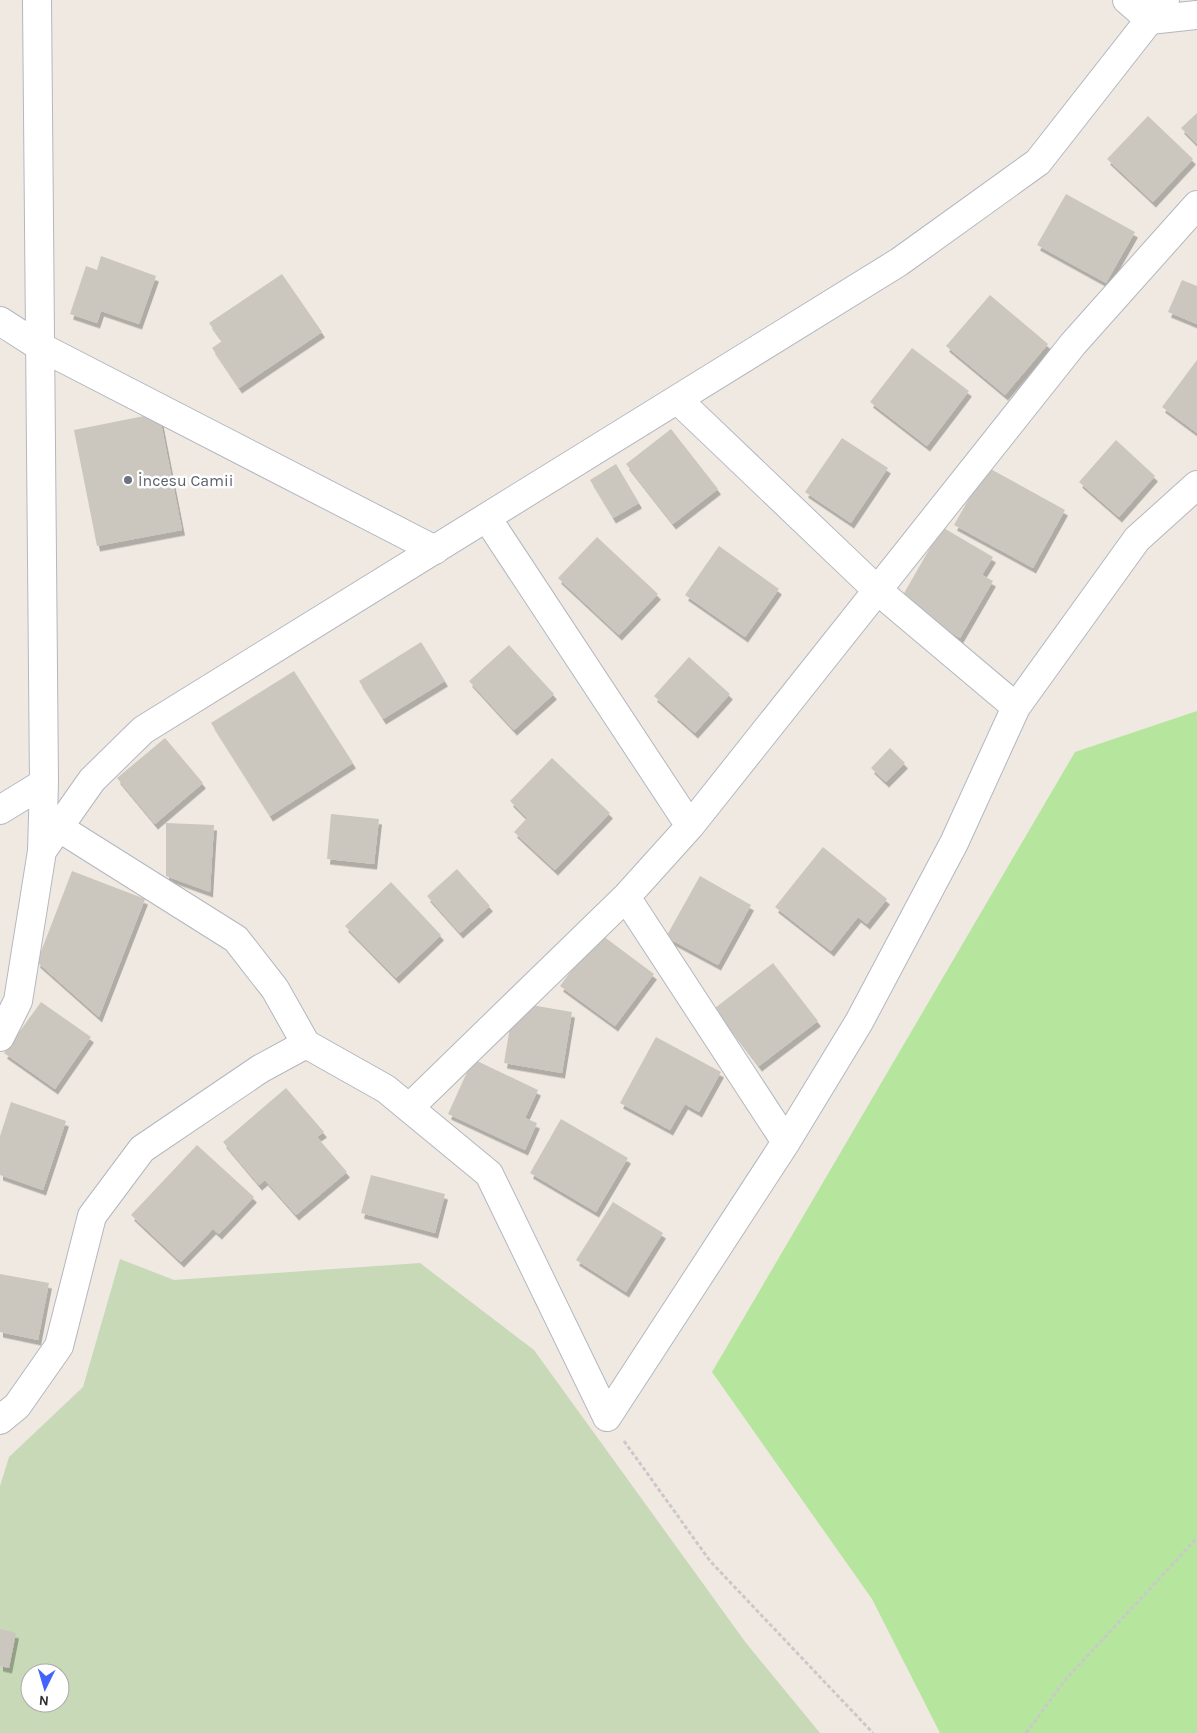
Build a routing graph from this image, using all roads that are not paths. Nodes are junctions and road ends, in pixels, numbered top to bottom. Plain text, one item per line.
1 (37, 0) edge
2 (1128, 0) edge
3 (1157, 10) edge
4 (1197, 15) edge
5 (1197, 206) edge
6 (0, 321) edge
7 (39, 346) junction
8 (678, 400) junction
9 (1197, 486) edge
10 (487, 518) junction
11 (435, 550) junction
12 (876, 589) junction
13 (1016, 707) junction
14 (44, 783) junction
15 (0, 810) edge
16 (690, 826) junction
17 (58, 827) junction
18 (42, 851) junction
19 (626, 897) junction
20 (0, 1037) edge
21 (306, 1044) junction
22 (409, 1108) junction
23 (786, 1142) junction
24 (0, 1420) edge

1 - 7 street
2 - 3 street
3 - 4 street
3 - 8 street
5 - 12 street
6 - 7 street
7 - 11 street
7 - 14 street
8 - 10 street
8 - 12 street
9 - 13 street
10 - 11 street
10 - 16 street
11 - 17 street
12 - 13 street
12 - 16 street
13 - 23 street
14 - 15 street
14 - 18 street
16 - 19 street
17 - 18 street
17 - 21 street
18 - 20 street
19 - 22 street
19 - 23 street
21 - 22 street
21 - 24 street
22 - 23 street

